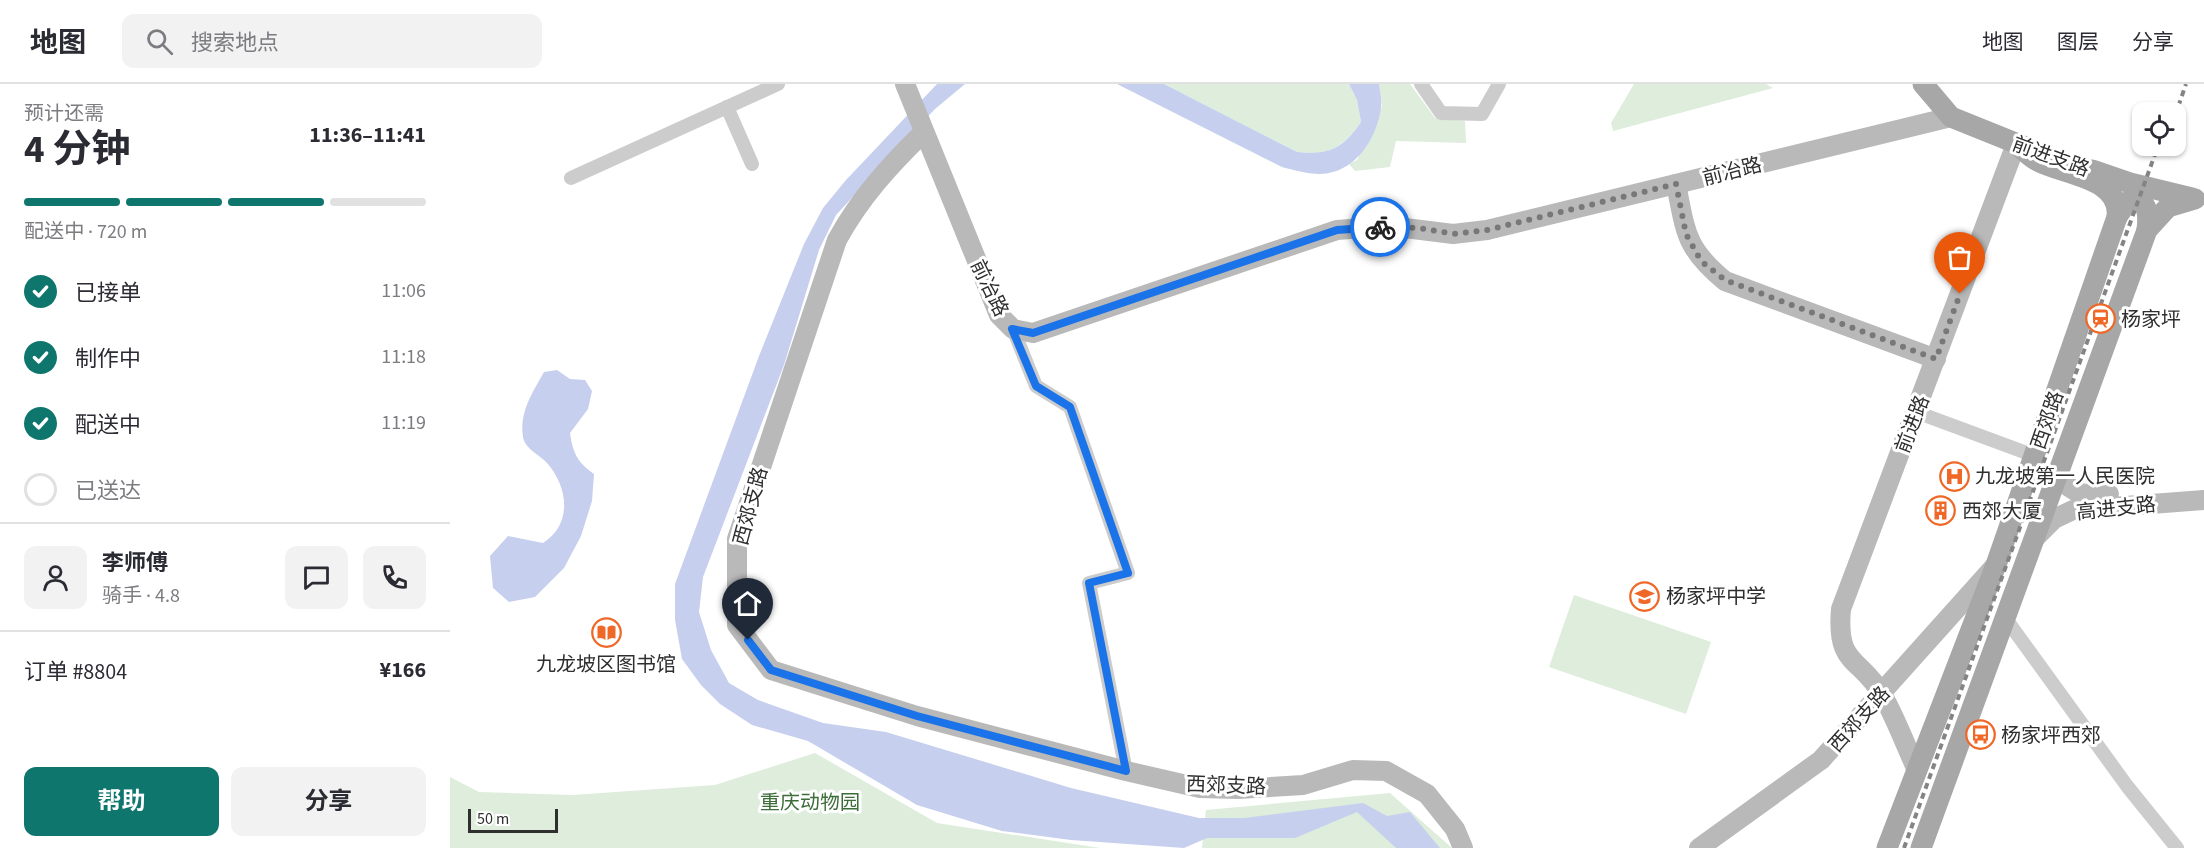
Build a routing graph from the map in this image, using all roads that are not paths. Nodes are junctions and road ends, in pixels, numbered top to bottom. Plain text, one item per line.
1 (778, 84) edge
2 (905, 84) edge
3 (1421, 84) edge
4 (1499, 84) edge
5 (1923, 84) edge
6 (727, 107) junction
7 (1951, 117) junction
8 (923, 133) junction
9 (2016, 144) junction
10 (752, 164) dead end
11 (571, 178) dead end
12 (1676, 184) junction
13 (2199, 199) edge
14 (2117, 218) junction
15 (2147, 230) junction
16 (1012, 329) junction
17 (1936, 359) junction
18 (1916, 412) junction
19 (2035, 456) junction
20 (2059, 476) junction
21 (2204, 491) edge
22 (2036, 537) junction
23 (1996, 564) junction
24 (2006, 619) junction
25 (1882, 694) junction
26 (1916, 768) junction
27 (1126, 771) junction
28 (1463, 848) edge
29 (1699, 848) edge
30 (1887, 848) edge
31 (1921, 848) edge
32 (2177, 848) edge

1 - 6 street
2 - 8 street, 前冶路
3 - 4 street
5 - 7 main road, 前进支路
6 - 10 street
6 - 11 street
7 - 9 main road, 前进支路
7 - 12 street, 前冶路
8 - 16 street, 前冶路
8 - 27 street, 西郊支路
9 - 13 main road, 前进支路
9 - 14 main road
9 - 17 street, 前进路
12 - 16 street, 前冶路
12 - 17 street
13 - 15 main road, 西郊路
14 - 15 main road
14 - 19 main road, 西郊路
15 - 20 main road, 西郊路
16 - 27 street
17 - 18 street, 前进路
18 - 19 street
18 - 25 street, 前进路
19 - 23 main road, 西郊路
20 - 21 street, 高进支路
20 - 22 main road, 西郊路
21 - 22 street, 高进支路
22 - 24 main road, 西郊路
23 - 25 street, 西郊支路
23 - 26 main road, 西郊路
24 - 31 main road, 西郊路
24 - 32 street
25 - 26 street, 前进路
25 - 29 street, 西郊支路
26 - 30 main road, 西郊路
27 - 28 street, 西郊支路

